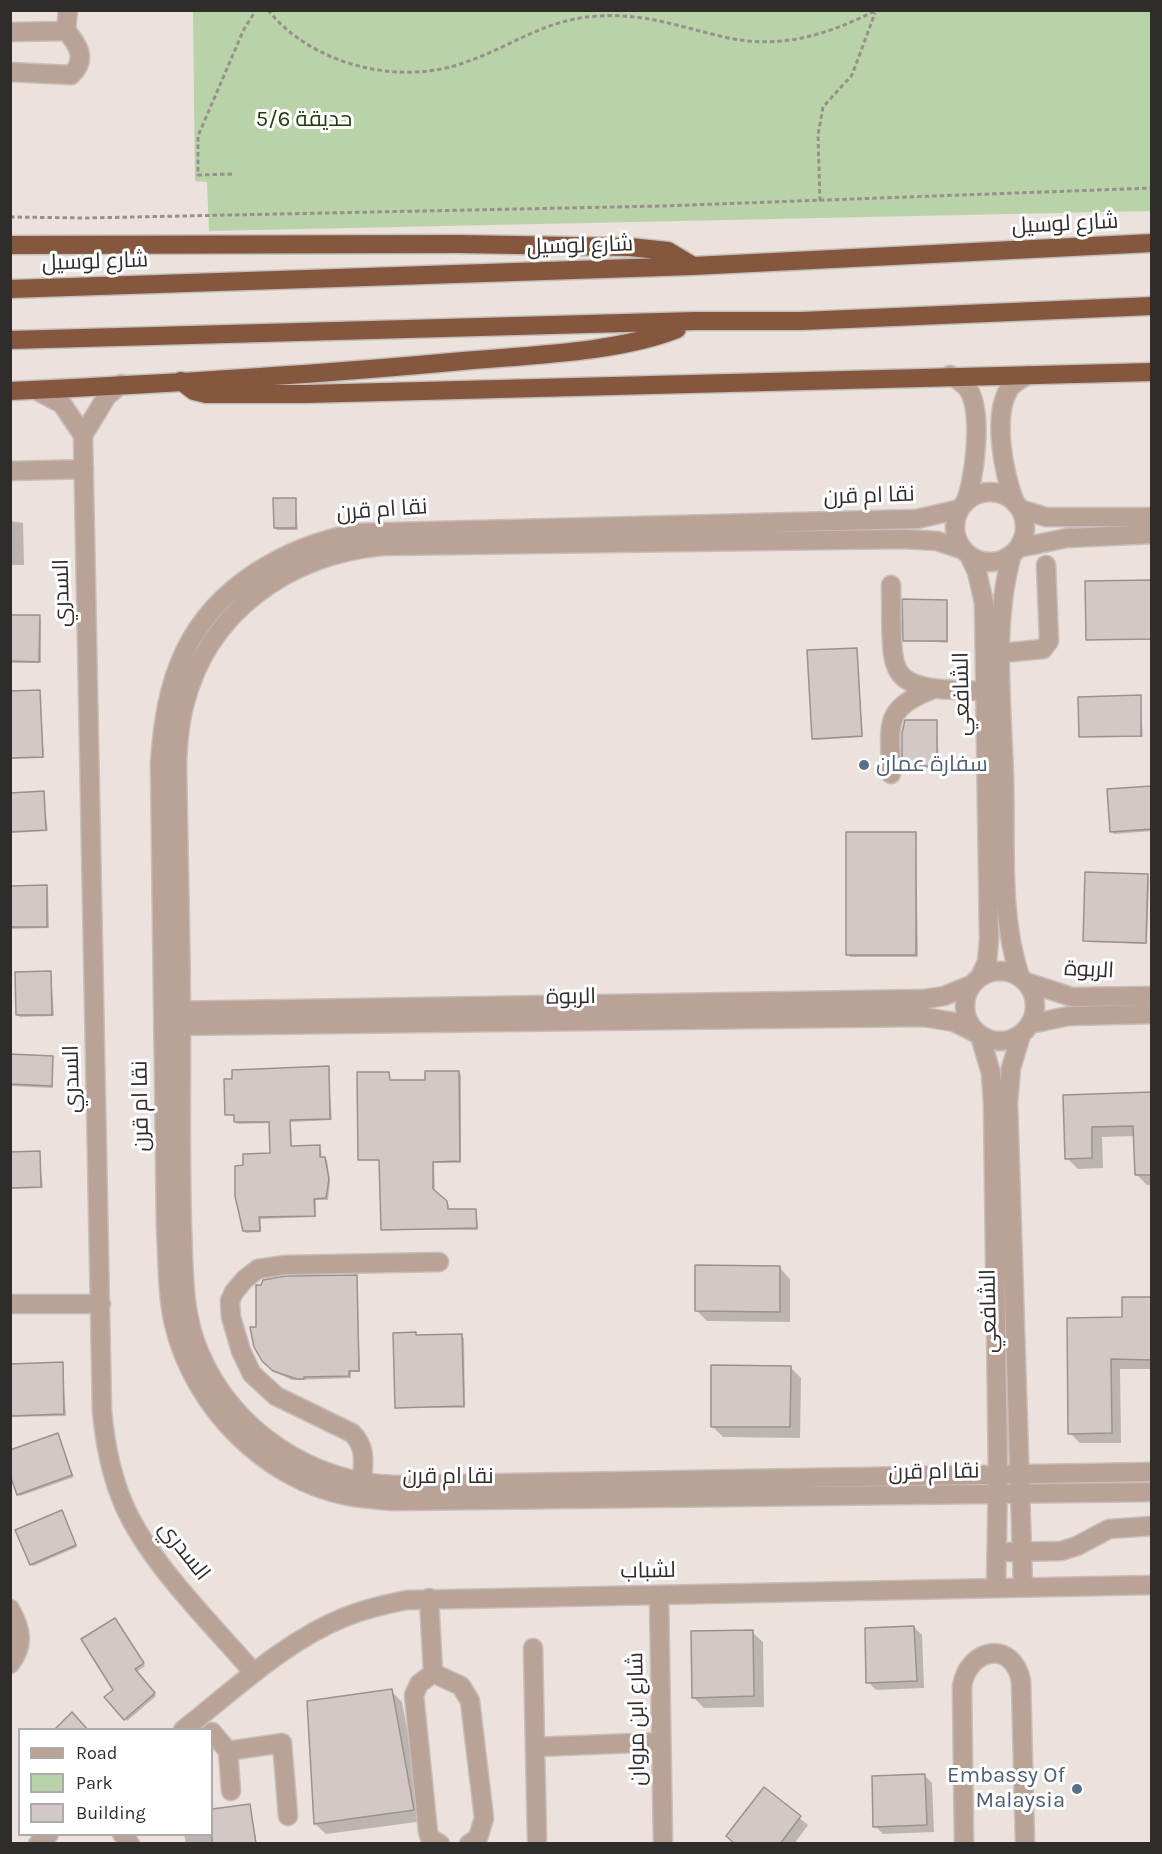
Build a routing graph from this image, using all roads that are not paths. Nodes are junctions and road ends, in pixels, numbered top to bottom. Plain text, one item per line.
1 (68, 10) edge
2 (66, 31) junction
3 (10, 32) edge
4 (10, 72) edge
5 (1152, 243) edge
6 (10, 245) edge
7 (693, 266) junction
8 (10, 289) edge
9 (1152, 306) edge
10 (696, 321) junction
11 (10, 340) edge
12 (1152, 372) edge
13 (950, 375) junction
14 (1028, 375) junction
15 (181, 381) junction
16 (121, 384) junction
17 (36, 390) junction
18 (10, 391) edge
19 (83, 435) junction
20 (84, 469) junction
21 (10, 471) edge
22 (962, 506) junction
23 (1018, 506) junction
24 (1152, 517) edge
25 (1152, 534) edge
26 (1015, 551) junction
27 (967, 553) junction
28 (1046, 565) dead end
29 (891, 585) dead end
30 (1002, 653) junction
31 (931, 690) junction
32 (986, 691) junction
33 (891, 774) dead end
34 (1023, 980) junction
35 (976, 981) junction
36 (1152, 996) edge
37 (1152, 1014) edge
38 (172, 1019) junction
39 (1025, 1030) junction
40 (978, 1034) junction
41 (439, 1262) dead end
42 (10, 1304) edge
43 (100, 1304) junction
44 (1152, 1472) edge
45 (1017, 1474) junction
46 (998, 1475) junction
47 (362, 1483) junction
48 (1152, 1492) edge
49 (996, 1495) junction
50 (1020, 1495) junction
51 (1152, 1526) edge
52 (996, 1552) junction
53 (1021, 1552) junction
54 (1152, 1585) edge
55 (996, 1587) junction
56 (1023, 1587) junction
57 (659, 1595) junction
58 (429, 1598) junction
59 (10, 1610) edge
60 (533, 1648) dead end
61 (10, 1664) edge
62 (254, 1673) junction
63 (433, 1673) junction
64 (207, 1726) edge
65 (213, 1733) edge
66 (661, 1742) junction
67 (535, 1747) junction
68 (228, 1751) junction
69 (231, 1791) dead end
70 (288, 1816) dead end
71 (537, 1840) dead end
72 (440, 1844) edge
73 (469, 1844) edge
74 (663, 1844) edge
75 (964, 1844) edge
76 (1025, 1844) edge

1 - 2 street
2 - 3 street
2 - 4 street
5 - 7 highway, شارع لوسيل
6 - 7 highway
7 - 8 highway, شارع لوسيل
9 - 10 highway
10 - 11 highway
10 - 15 highway
12 - 14 highway
13 - 14 highway
13 - 15 highway
13 - 22 street
14 - 23 street
15 - 16 highway
16 - 17 highway
16 - 19 street
17 - 18 highway
17 - 19 street
19 - 20 street, السدري
20 - 21 street
20 - 43 street, السدري
22 - 23 street
22 - 27 street
22 - 38 street, نقا ام قرن
23 - 24 street
23 - 26 street
25 - 26 street
26 - 27 street
26 - 30 street, الشافعي
27 - 32 street, الشافعي
27 - 38 street, نقا ام قرن
28 - 30 street
29 - 31 street
30 - 34 street, الشافعي
31 - 32 street
31 - 33 street
32 - 35 street, الشافعي
34 - 35 street
34 - 36 street, الربوة
34 - 39 street
35 - 38 street, الربوة
35 - 40 street
37 - 39 street, الربوة
38 - 40 street, الربوة
38 - 47 street, نقا ام قرن
38 - 49 street, نقا ام قرن
39 - 40 street
39 - 45 street, الشافعي
40 - 46 street, الشافعي
41 - 47 street
42 - 43 street
43 - 62 street, السدري
44 - 45 street, نقا ام قرن
45 - 46 street, نقا ام قرن
45 - 50 street, الشافعي
46 - 47 street, نقا ام قرن
46 - 49 street, الشافعي
48 - 50 street, نقا ام قرن
49 - 50 street, نقا ام قرن
49 - 52 street, الشافعي
50 - 53 street, الشافعي
51 - 53 street
52 - 53 street
52 - 55 street, الشافعي
53 - 56 street, الشافعي
54 - 56 street, لشباب
55 - 56 street, لشباب
55 - 57 street, لشباب
57 - 58 street, لشباب
57 - 66 street, شارع ابن مروان
58 - 62 street, لشباب
58 - 63 street
59 - 61 street
60 - 67 street
62 - 64 street, لشباب
63 - 72 street
63 - 73 street
65 - 68 street
66 - 67 street
66 - 74 street, شارع ابن مروان
67 - 71 street
68 - 69 street
68 - 70 street
75 - 76 street

